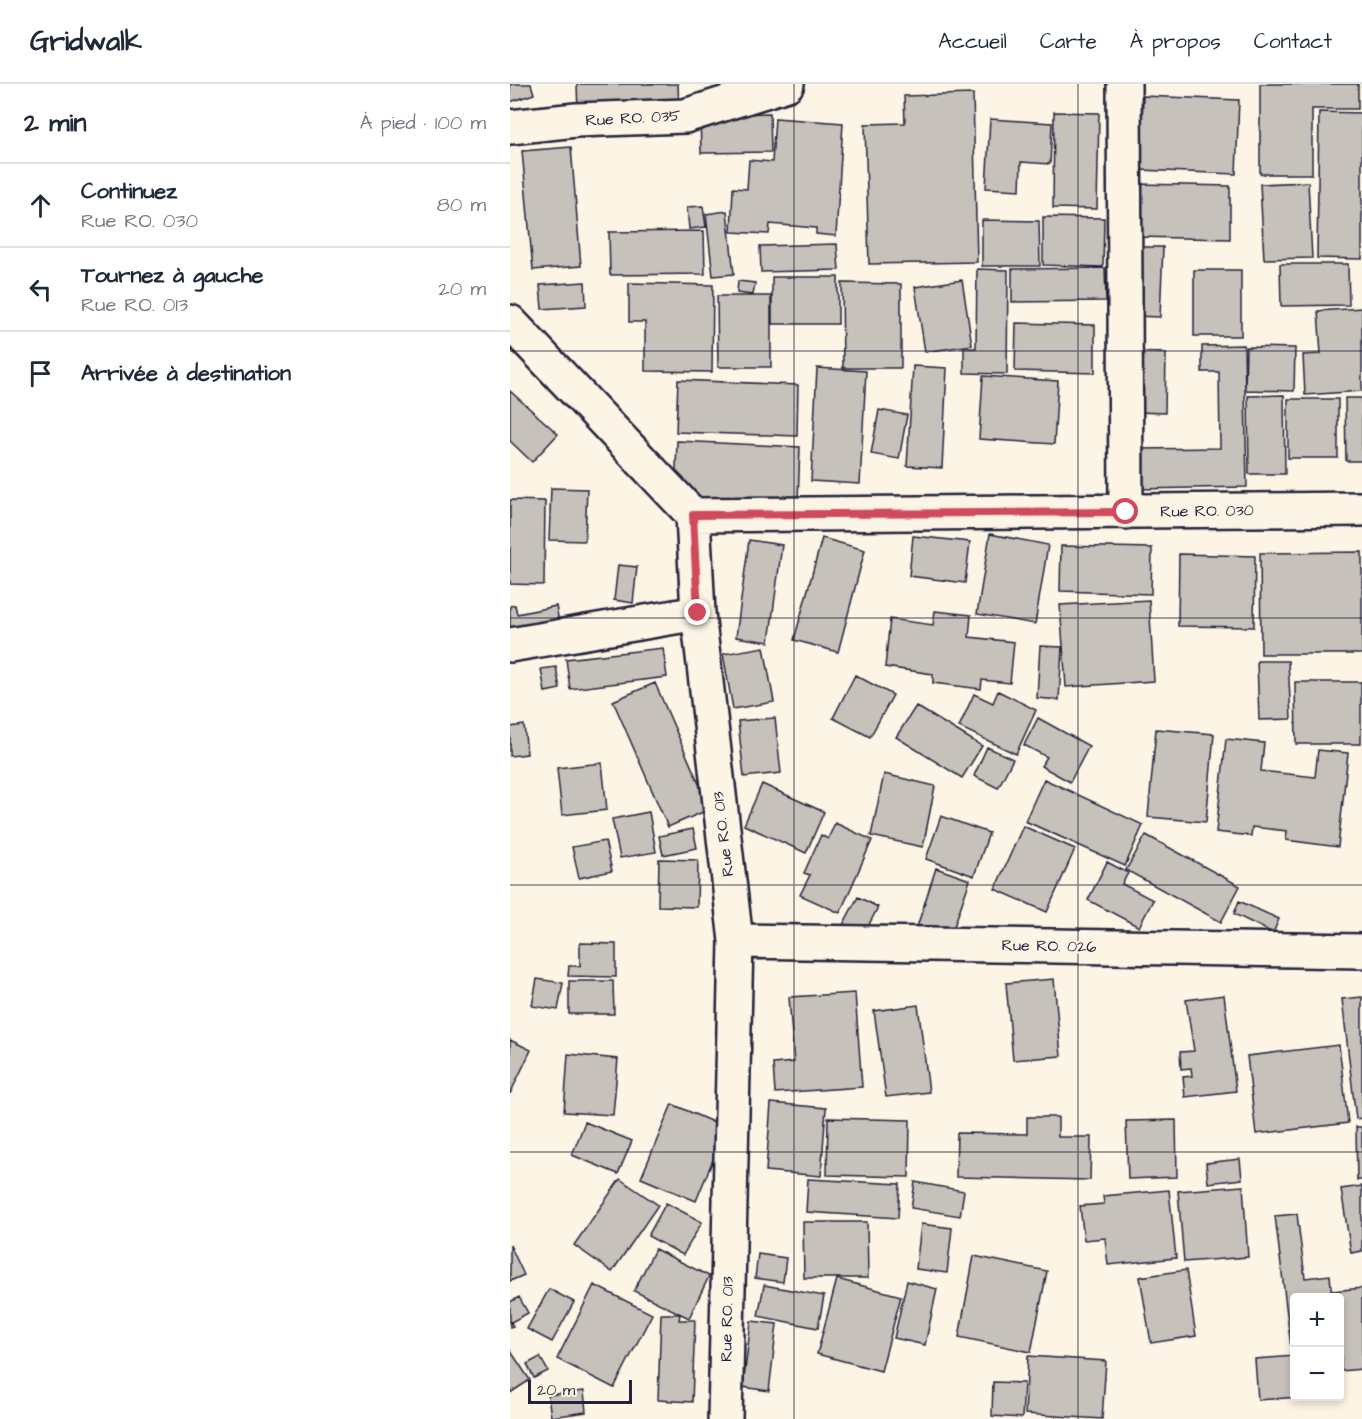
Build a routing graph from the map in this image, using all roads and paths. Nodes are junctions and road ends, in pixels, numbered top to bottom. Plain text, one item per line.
1 (787, 84) edge
2 (1124, 84) edge
3 (510, 127) edge
4 (510, 322) edge
5 (1362, 509) edge
6 (1126, 512) junction
7 (693, 515) junction
8 (698, 613) junction
9 (510, 645) edge
10 (736, 941) junction
11 (1362, 951) edge
12 (725, 1419) edge

1 - 3 street, Rue RO. 035
2 - 6 street
4 - 7 street
5 - 6 street, Rue RO. 030
6 - 7 street, Rue RO. 030
7 - 8 street, Rue RO. 013
8 - 9 street
8 - 10 street, Rue RO. 013
10 - 11 street, Rue RO. 026
10 - 12 street, Rue RO. 013

